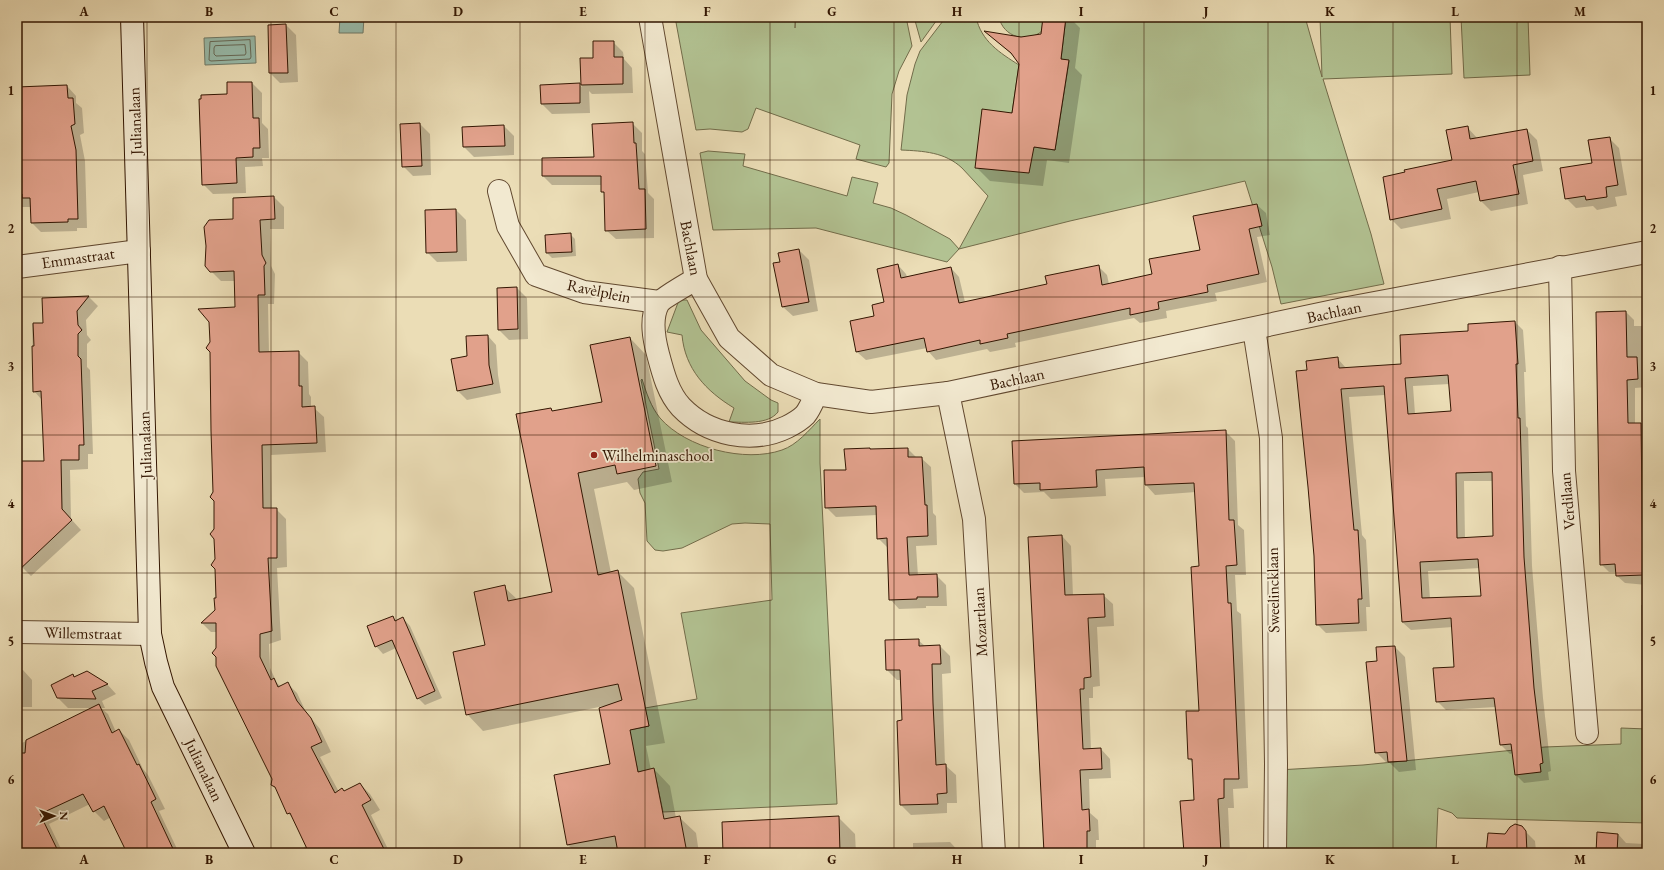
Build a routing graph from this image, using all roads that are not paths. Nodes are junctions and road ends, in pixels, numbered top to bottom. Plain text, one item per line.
1 (132, 17) edge
2 (650, 17) edge
3 (499, 191) dead end
4 (139, 251) junction
5 (1647, 252) edge
6 (17, 267) edge
7 (1560, 267) junction
8 (696, 279) junction
9 (659, 302) junction
10 (1254, 329) junction
11 (948, 393) junction
12 (816, 394) junction
13 (17, 632) edge
14 (150, 634) junction
15 (1587, 733) dead end
16 (244, 853) edge
17 (994, 853) edge
18 (1274, 853) edge

1 - 4 street, Julianalaan
2 - 8 street, Bachlaan
3 - 9 street, Ravèlplein
4 - 6 street, Emmastraat
4 - 14 street, Julianalaan
5 - 7 street, Bachlaan
7 - 10 street, Bachlaan
7 - 15 street, Verdilaan
8 - 9 street
8 - 12 street, Bachlaan
9 - 12 street
10 - 11 street, Bachlaan
10 - 18 street, Sweelincklaan
11 - 12 street, Bachlaan
11 - 17 street, Mozartlaan
13 - 14 street, Willemstraat
14 - 16 street, Julianalaan

